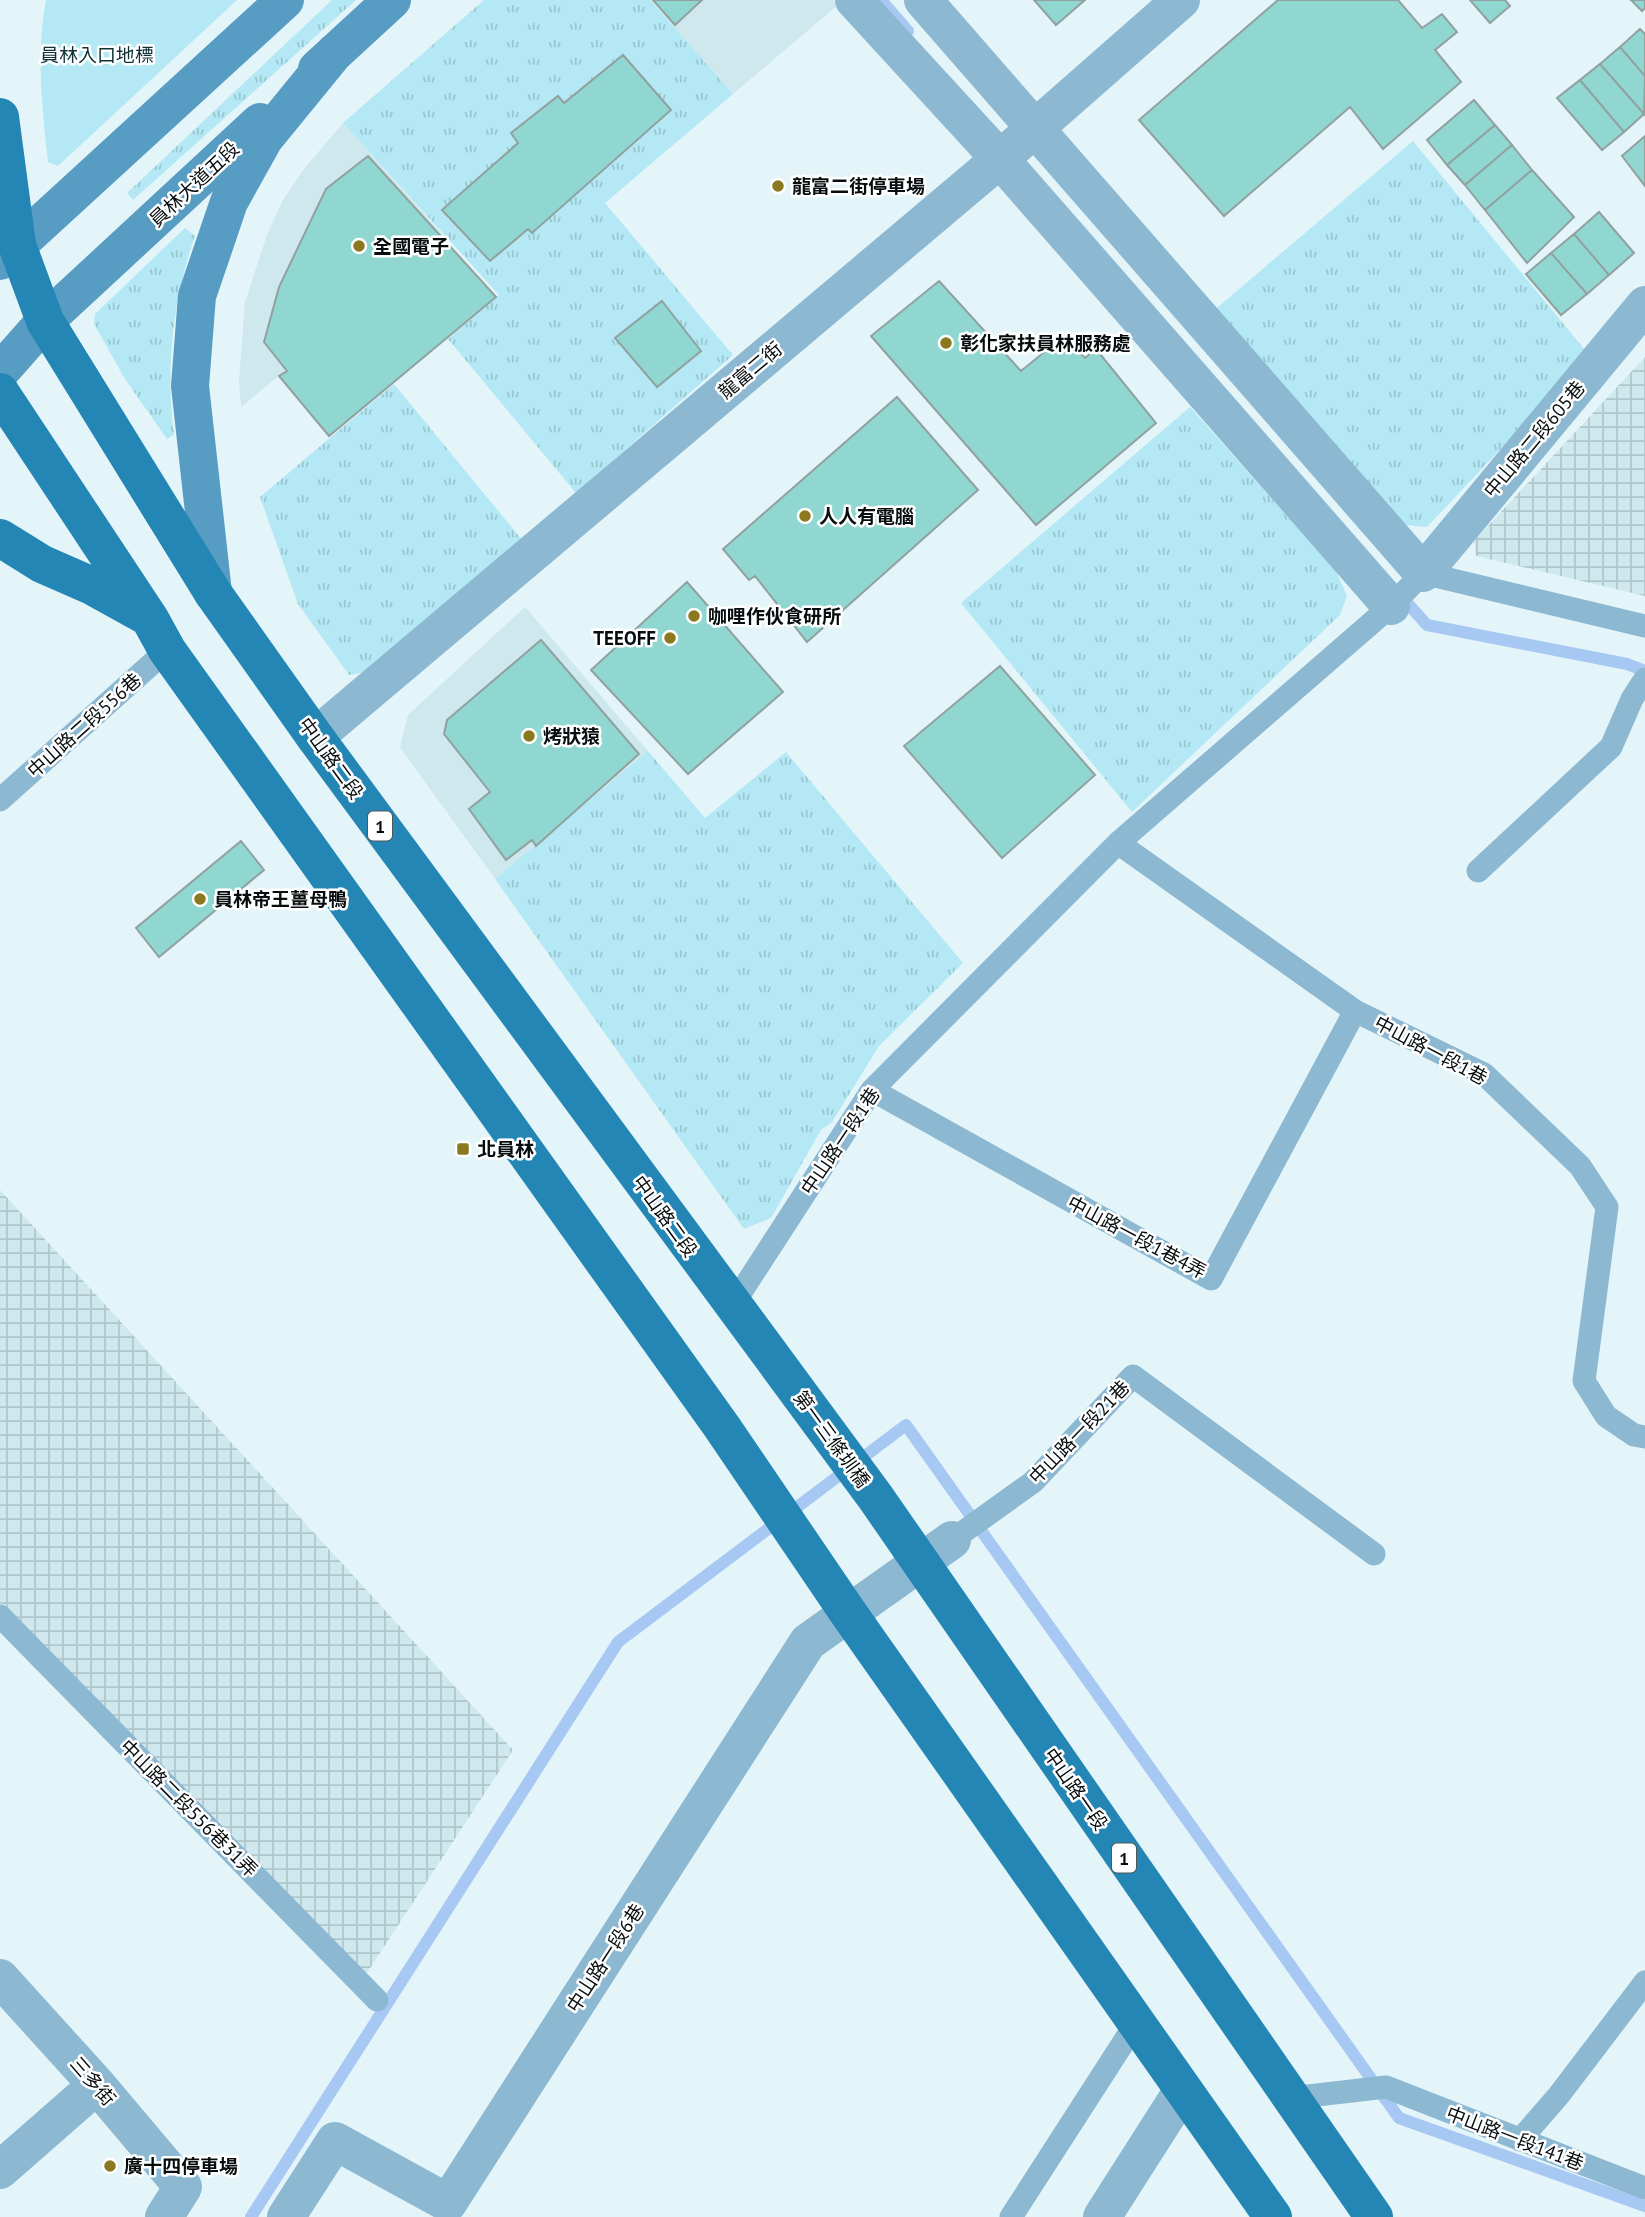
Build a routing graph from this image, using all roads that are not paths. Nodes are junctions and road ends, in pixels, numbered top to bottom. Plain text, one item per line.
1 (285, 0) edge
2 (392, 0) edge
3 (855, 0) edge
4 (923, 0) edge
5 (1181, 0) edge
6 (335, 52) junction
7 (0, 117) edge
8 (1037, 128) junction
9 (1000, 159) junction
10 (8, 253) edge
11 (1645, 305) edge
12 (45, 321) junction
13 (0, 372) edge
14 (0, 392) edge
15 (0, 538) edge
16 (1423, 573) junction
17 (213, 593) junction
18 (1391, 606) junction
19 (1645, 626) edge
20 (159, 634) junction
21 (1645, 679) edge
22 (315, 737) junction
23 (0, 800) edge
24 (1118, 843) junction
25 (1478, 871) dead end
26 (1355, 1011) junction
27 (872, 1090) junction
28 (732, 1306) junction
29 (788, 1380) joint
30 (1645, 1437) edge
31 (876, 1498) joint
32 (952, 1540) joint
33 (1374, 1554) dead end
34 (919, 1565) junction
35 (849, 1614) junction
36 (0, 1616) edge
37 (0, 1978) edge
38 (1645, 1982) edge
39 (377, 2000) dead end
40 (1136, 2023) junction
41 (97, 2084) junction
42 (1183, 2090) junction
43 (1291, 2098) junction
44 (1520, 2140) junction
45 (0, 2170) edge
46 (1645, 2188) edge
47 (174, 2202) edge
48 (286, 2217) edge
49 (1011, 2217) edge
50 (1102, 2217) edge
51 (1273, 2217) edge
52 (1374, 2217) edge

1 - 10 main road
2 - 6 main road, 員林大道五段
3 - 9 street
4 - 8 street
5 - 8 street, 龍富二街
6 - 12 main road, 員林大道五段
6 - 17 main road
7 - 10 main road, 1
8 - 9 street, 龍富二街
8 - 16 street
9 - 18 street
9 - 22 street, 龍富二街
10 - 12 main road, 中山路二段 / 1
11 - 16 street, 中山路二段605巷
12 - 13 main road, 員林大道五段
12 - 17 main road, 中山路二段 / 1
14 - 20 main road
15 - 20 main road
16 - 18 lane, 中山路一段1巷
16 - 19 lane
17 - 22 main road, 中山路二段 / 1
18 - 24 lane, 中山路一段1巷
20 - 23 lane, 中山路二段556巷
20 - 35 main road
21 - 25 lane
22 - 28 main road, 中山路二段 / 1
24 - 26 lane, 中山路一段1巷
24 - 27 lane, 中山路一段1巷
26 - 27 lane, 中山路一段1巷4弄
26 - 30 lane, 中山路一段1巷
27 - 28 lane, 中山路一段1巷
28 - 29 main road, 中山路二段 / 1
29 - 31 main road, 第一三條圳橋 / 1
31 - 34 main road, 中山路一段 / 1
32 - 33 lane, 中山路一段21巷
32 - 34 street, 中山路一段21巷
34 - 35 street, 中山路一段6巷
34 - 43 main road, 中山路一段 / 1
35 - 40 main road
35 - 48 street, 中山路一段6巷
36 - 39 lane, 中山路二段556巷31弄
37 - 41 street, 三多街
38 - 44 lane
40 - 42 main road
40 - 49 lane
41 - 45 street
41 - 47 street, 三多街
42 - 50 street
42 - 51 main road
43 - 44 lane, 中山路一段141巷
43 - 52 main road, 中山路一段 / 1
44 - 46 lane, 中山路一段141巷

